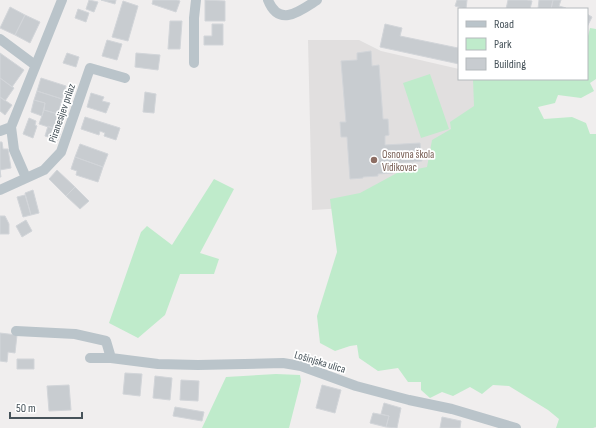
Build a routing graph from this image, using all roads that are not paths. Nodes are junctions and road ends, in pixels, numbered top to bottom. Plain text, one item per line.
1 (62, 0) edge
2 (196, 0) edge
3 (268, 0) edge
4 (317, 0) edge
5 (0, 39) edge
6 (194, 63) dead end
7 (35, 64) junction
8 (125, 78) dead end
9 (11, 127) junction
10 (0, 131) edge
11 (26, 177) junction
12 (0, 190) edge
13 (16, 331) dead end
14 (90, 358) dead end
15 (111, 358) junction
16 (516, 428) edge

1 - 7 street
2 - 6 street
3 - 4 street
5 - 7 street
7 - 9 street
8 - 11 street, Piranesijev prilaz
9 - 10 street
9 - 11 street
11 - 12 street, Piranesijev prilaz
13 - 15 street
14 - 15 street, Lošinjska ulica
15 - 16 street, Lošinjska ulica

